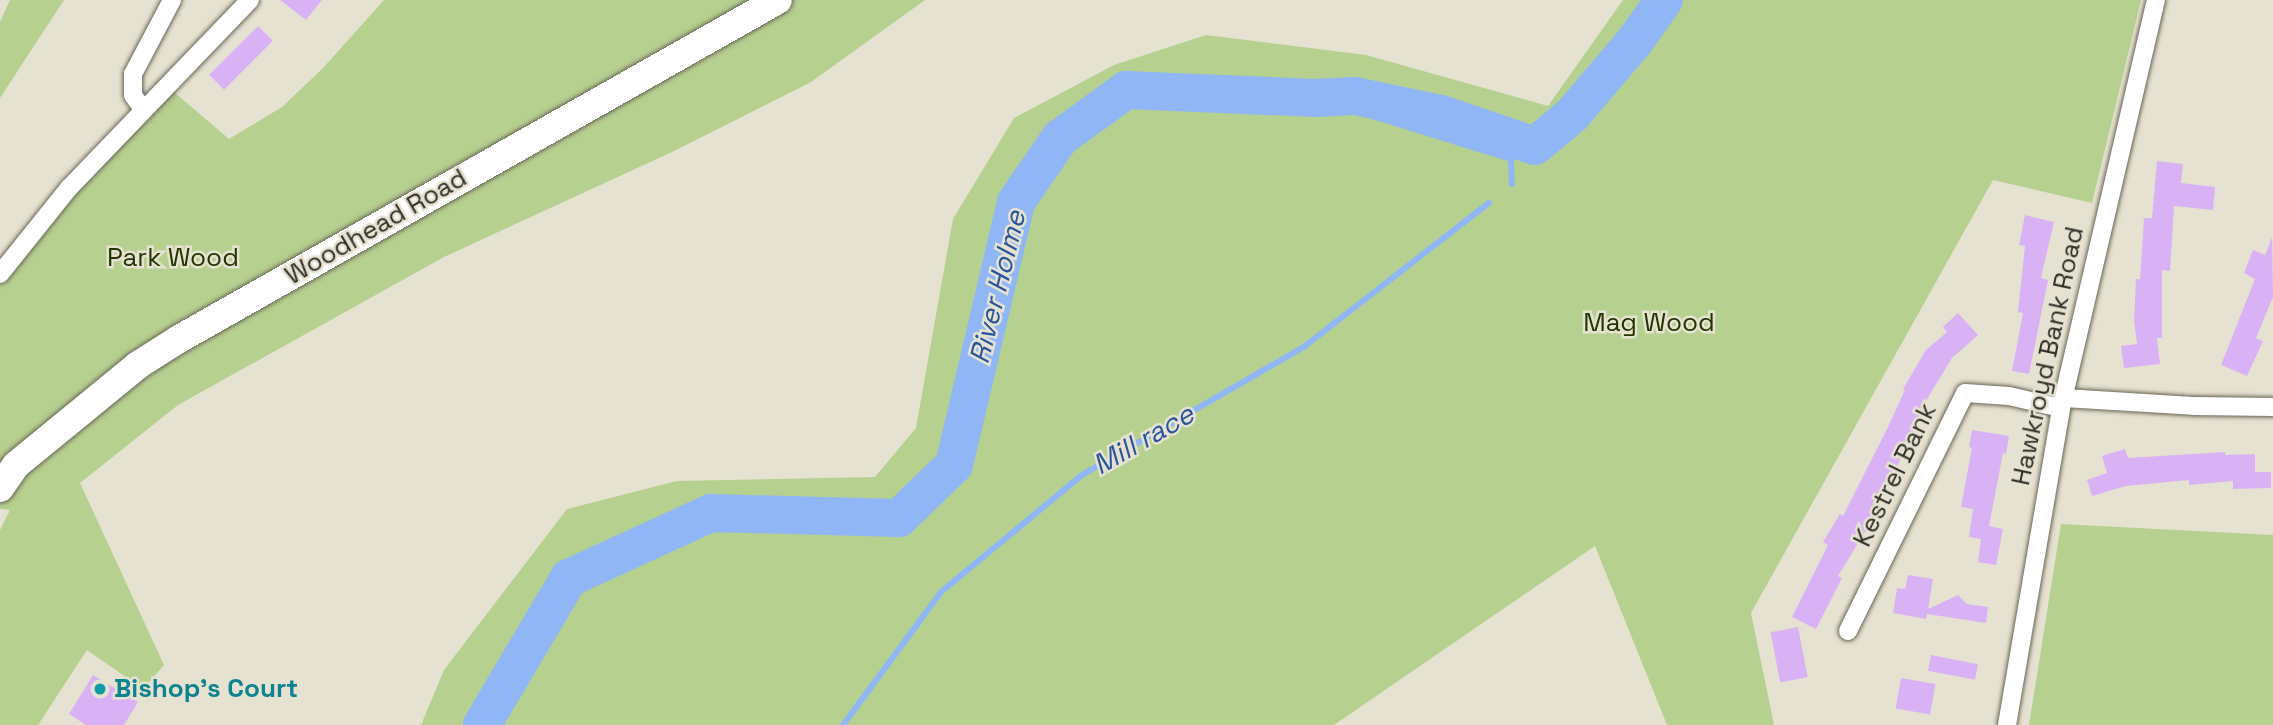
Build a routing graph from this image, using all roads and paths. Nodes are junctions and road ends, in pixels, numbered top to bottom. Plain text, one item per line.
1 (172, 0) edge
2 (250, 0) edge
3 (778, 0) edge
4 (2156, 0) edge
5 (144, 109) junction
6 (0, 274) edge
7 (2063, 403) junction
8 (2273, 407) edge
9 (0, 488) edge
10 (1848, 631) dead end
11 (2007, 725) edge

1 - 5 street
2 - 5 street
3 - 9 main road, Woodhead Road
4 - 7 street, Hawkroyd Bank Road
5 - 6 street
7 - 8 street
7 - 10 street, Kestrel Bank
7 - 11 street, Hawkroyd Bank Road

